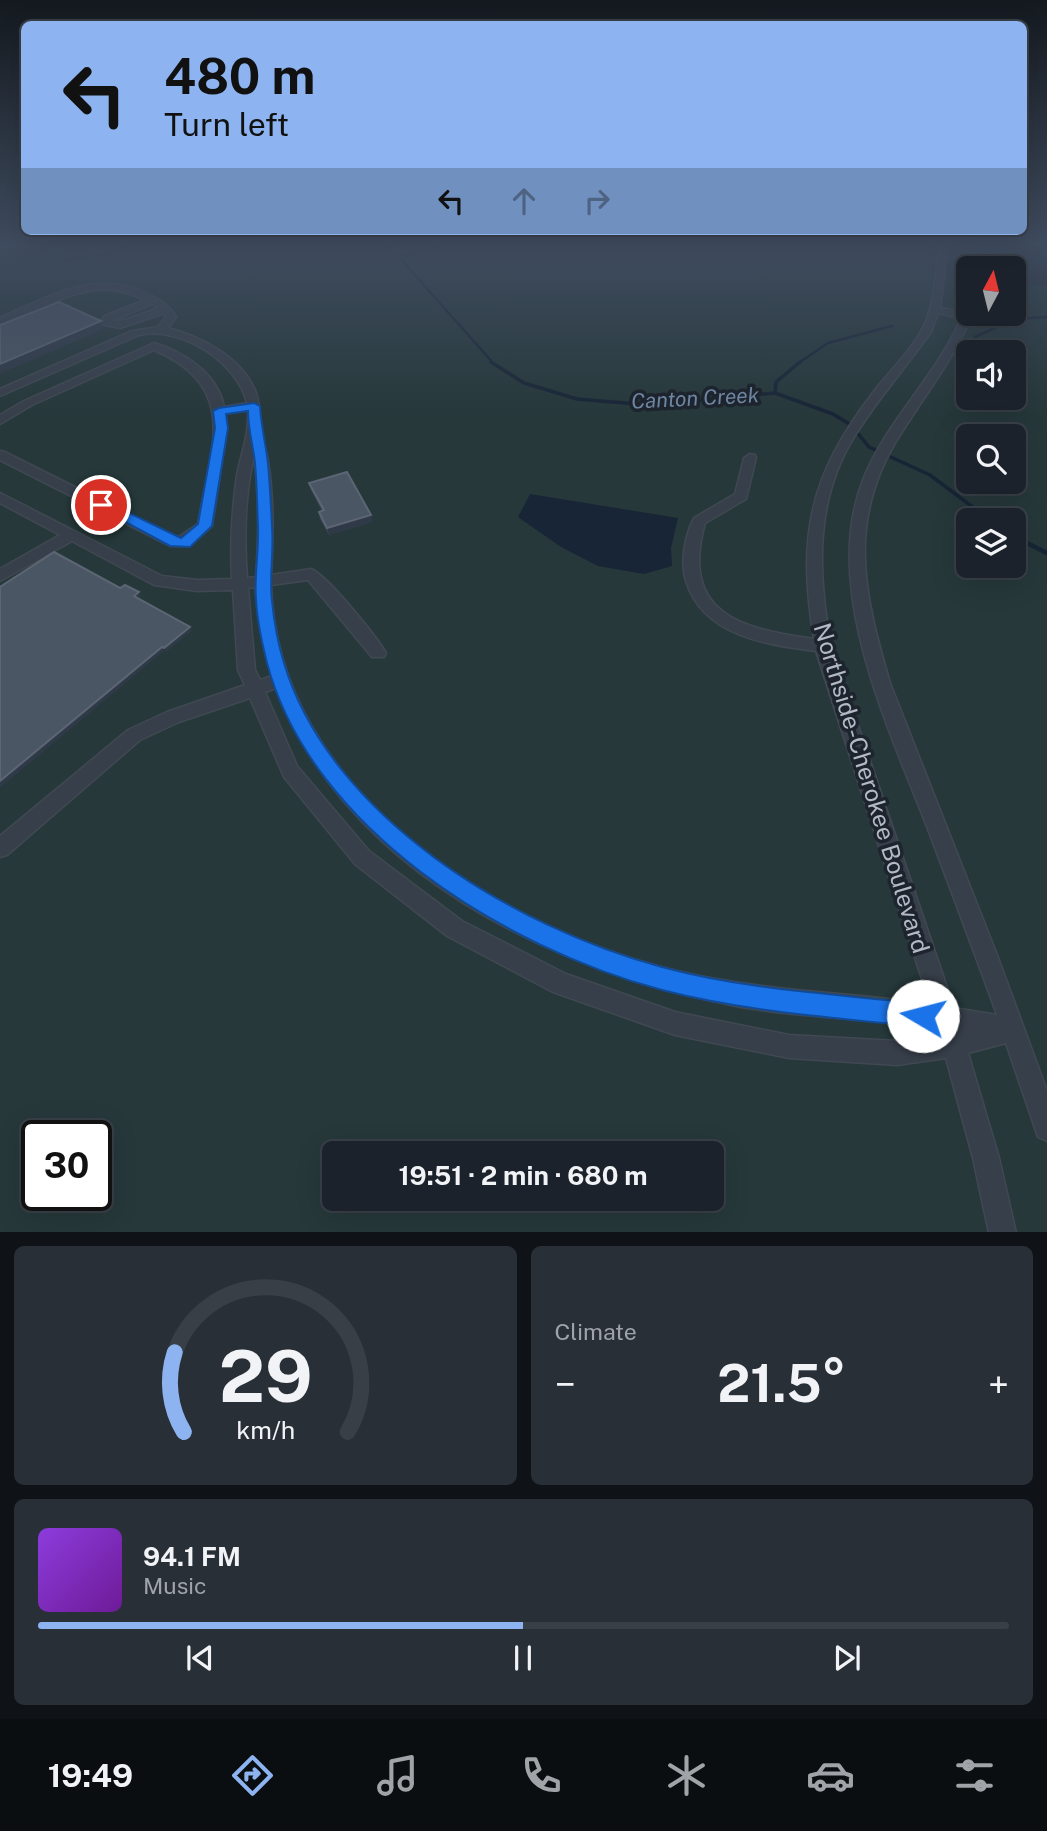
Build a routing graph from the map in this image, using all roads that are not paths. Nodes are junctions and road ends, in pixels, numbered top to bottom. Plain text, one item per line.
1 (57, 300) edge
2 (939, 300) edge
3 (152, 301) joint
4 (167, 309) junction
5 (936, 310) junction
6 (956, 313) edge
7 (0, 322) edge
8 (963, 326) edge
9 (162, 329) junction
10 (116, 341) junction
11 (196, 342) junction
12 (173, 354) junction
13 (0, 382) edge
14 (0, 393) edge
15 (254, 406) junction
16 (219, 411) junction
17 (0, 421) edge
18 (255, 434) junction
19 (0, 455) edge
20 (750, 458) dead end
21 (3, 502) edge
22 (71, 535) junction
23 (3, 575) edge
24 (263, 581) junction
25 (236, 584) junction
26 (823, 646) junction
27 (378, 653) dead end
28 (281, 680) junction
29 (252, 690) junction
30 (0, 848) edge
31 (944, 1018) junction
32 (1014, 1030) junction
33 (953, 1045) junction
34 (1047, 1128) edge
35 (1003, 1232) edge

1 - 7 street
2 - 5 street, Northside-Cherokee Boulevard
3 - 4 street
3 - 4 street
4 - 9 street
5 - 6 street
5 - 26 street, Northside-Cherokee Boulevard
8 - 32 street, Northside-Cherokee Boulevard
9 - 10 street
9 - 11 street
10 - 13 street
10 - 14 street
11 - 12 street
11 - 15 street
12 - 16 street
12 - 17 street
15 - 16 street
15 - 18 street
16 - 19 street
18 - 24 street
18 - 25 street
20 - 26 street
21 - 22 street
22 - 23 street
22 - 25 street
24 - 25 street
24 - 27 street
24 - 28 street
25 - 29 street
26 - 31 street, Northside-Cherokee Boulevard
28 - 29 street
28 - 31 street
29 - 30 street
29 - 33 street
31 - 32 street
31 - 33 street, Northside-Cherokee Boulevard
32 - 33 street
32 - 34 street, Northside-Cherokee Boulevard
33 - 35 street, Northside-Cherokee Boulevard

